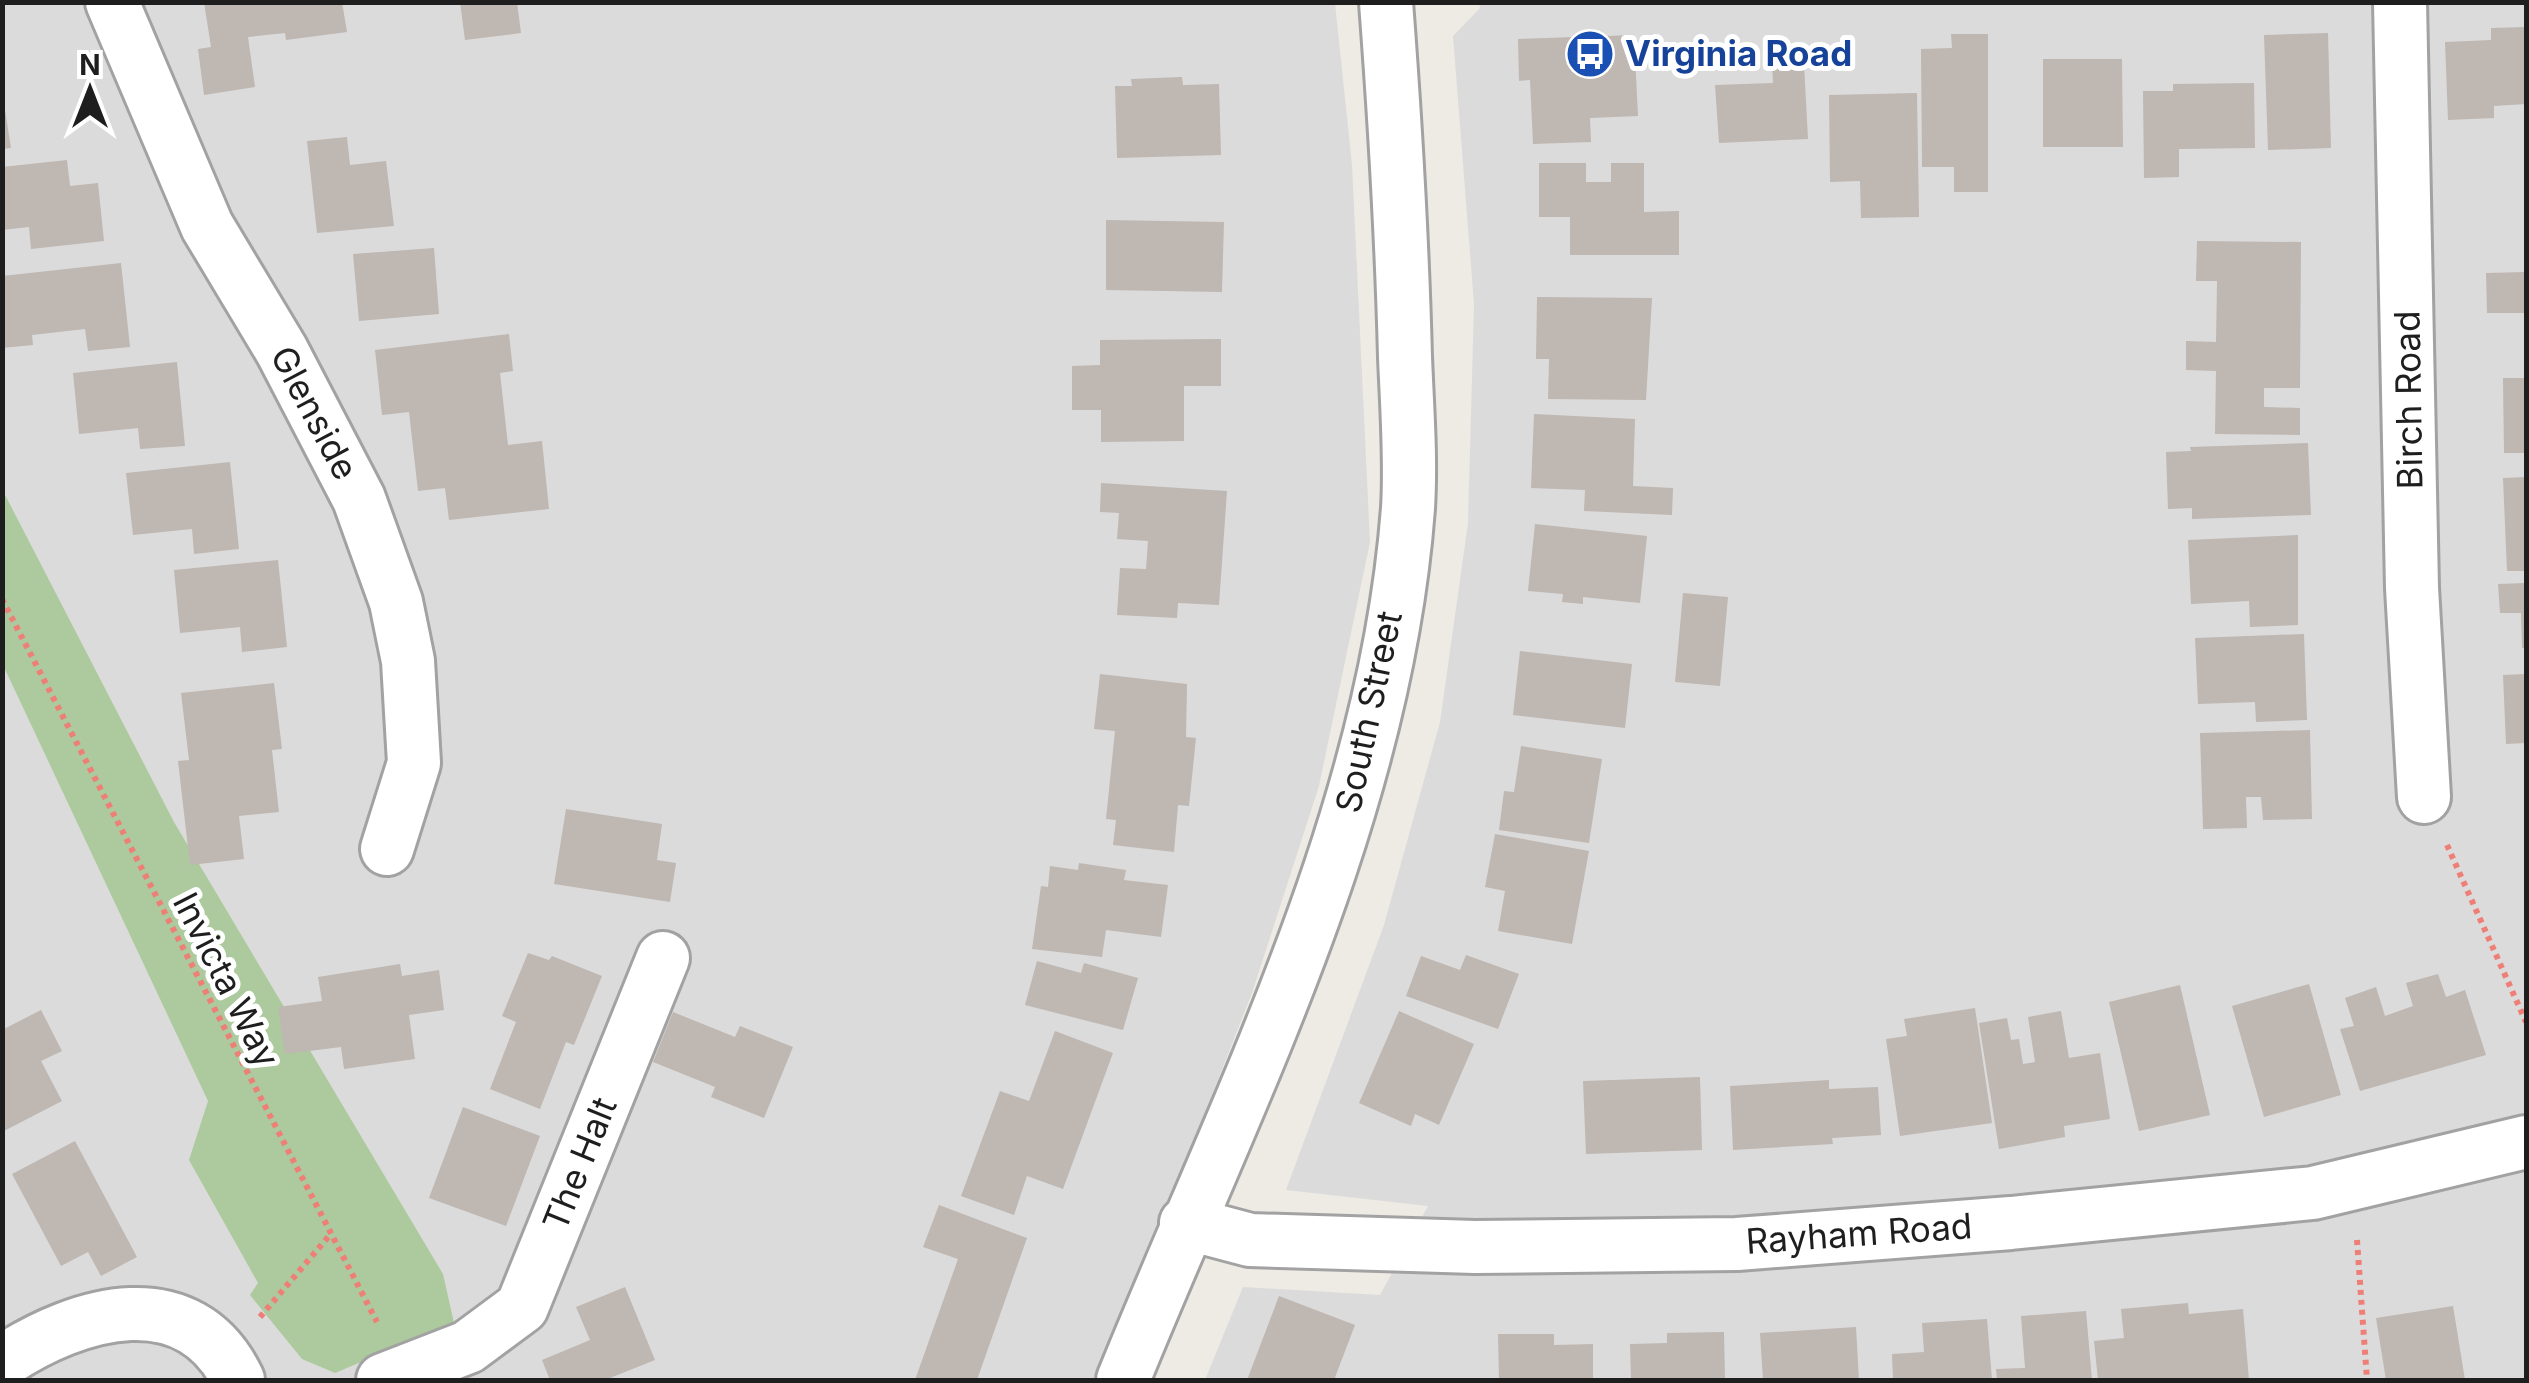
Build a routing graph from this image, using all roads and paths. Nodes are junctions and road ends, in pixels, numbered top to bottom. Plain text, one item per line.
1 (112, 2) edge
2 (1386, 2) edge
3 (2400, 2) edge
4 (2, 599) edge
5 (2424, 797) joint
6 (387, 849) dead end
7 (663, 958) dead end
8 (2526, 1022) edge
9 (2526, 1142) edge
10 (2350, 1184) junction
11 (1186, 1224) junction
12 (329, 1236) junction
13 (5, 1355) edge
14 (477, 1364) edge
15 (232, 1368) edge
16 (393, 1376) edge
17 (1122, 1380) edge
18 (2367, 1380) edge

1 - 6 street, Glenside
2 - 11 street, South Street
3 - 5 street, Birch Road
4 - 12 path, Invicta Way
5 - 8 path
7 - 14 street, The Halt
9 - 10 street, Rayham Road
10 - 11 street, Rayham Road
10 - 18 path
11 - 17 street, South Street
12 - 15 path
12 - 16 path, Invicta Way
13 - 15 street
14 - 16 street, The Halt

